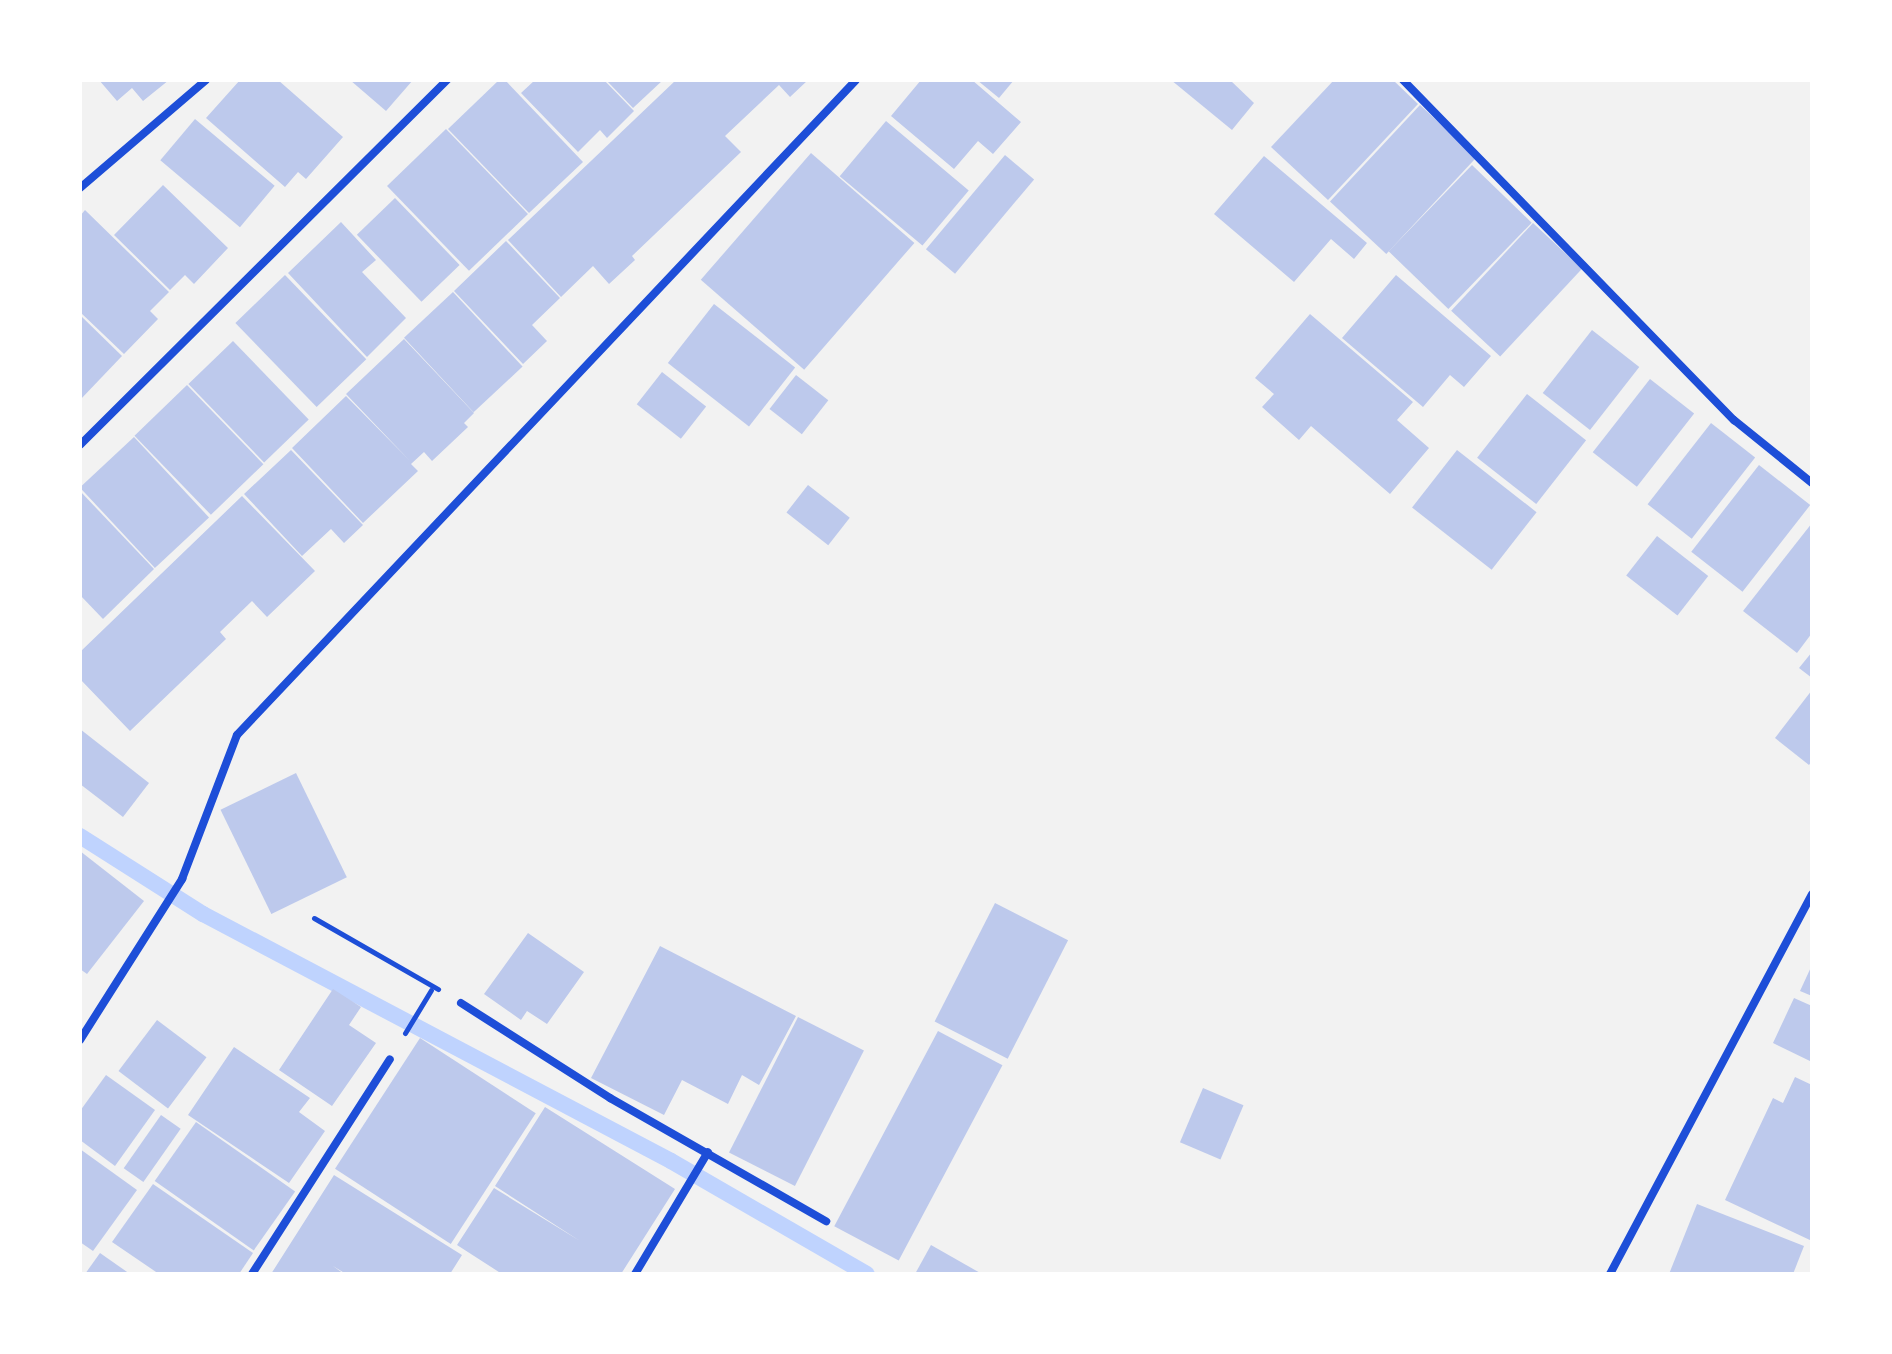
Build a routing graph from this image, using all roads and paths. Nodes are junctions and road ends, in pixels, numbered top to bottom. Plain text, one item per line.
1 (206, 80) edge
2 (447, 80) edge
3 (856, 80) edge
4 (1403, 80) edge
5 (80, 188) edge
6 (80, 445) edge
7 (1812, 483) edge
8 (1812, 894) edge
9 (314, 918) dead end
10 (433, 986) junction
11 (461, 1003) joint
12 (80, 1040) edge
13 (390, 1059) joint
14 (708, 1152) junction
15 (826, 1221) dead end
16 (252, 1274) edge
17 (635, 1274) edge
18 (1610, 1274) edge

1 - 5 street
2 - 6 street
3 - 12 street
4 - 7 street
8 - 18 street
9 - 10 path
10 - 11 path
10 - 13 path
11 - 14 street
13 - 16 street
14 - 15 street
14 - 17 street

